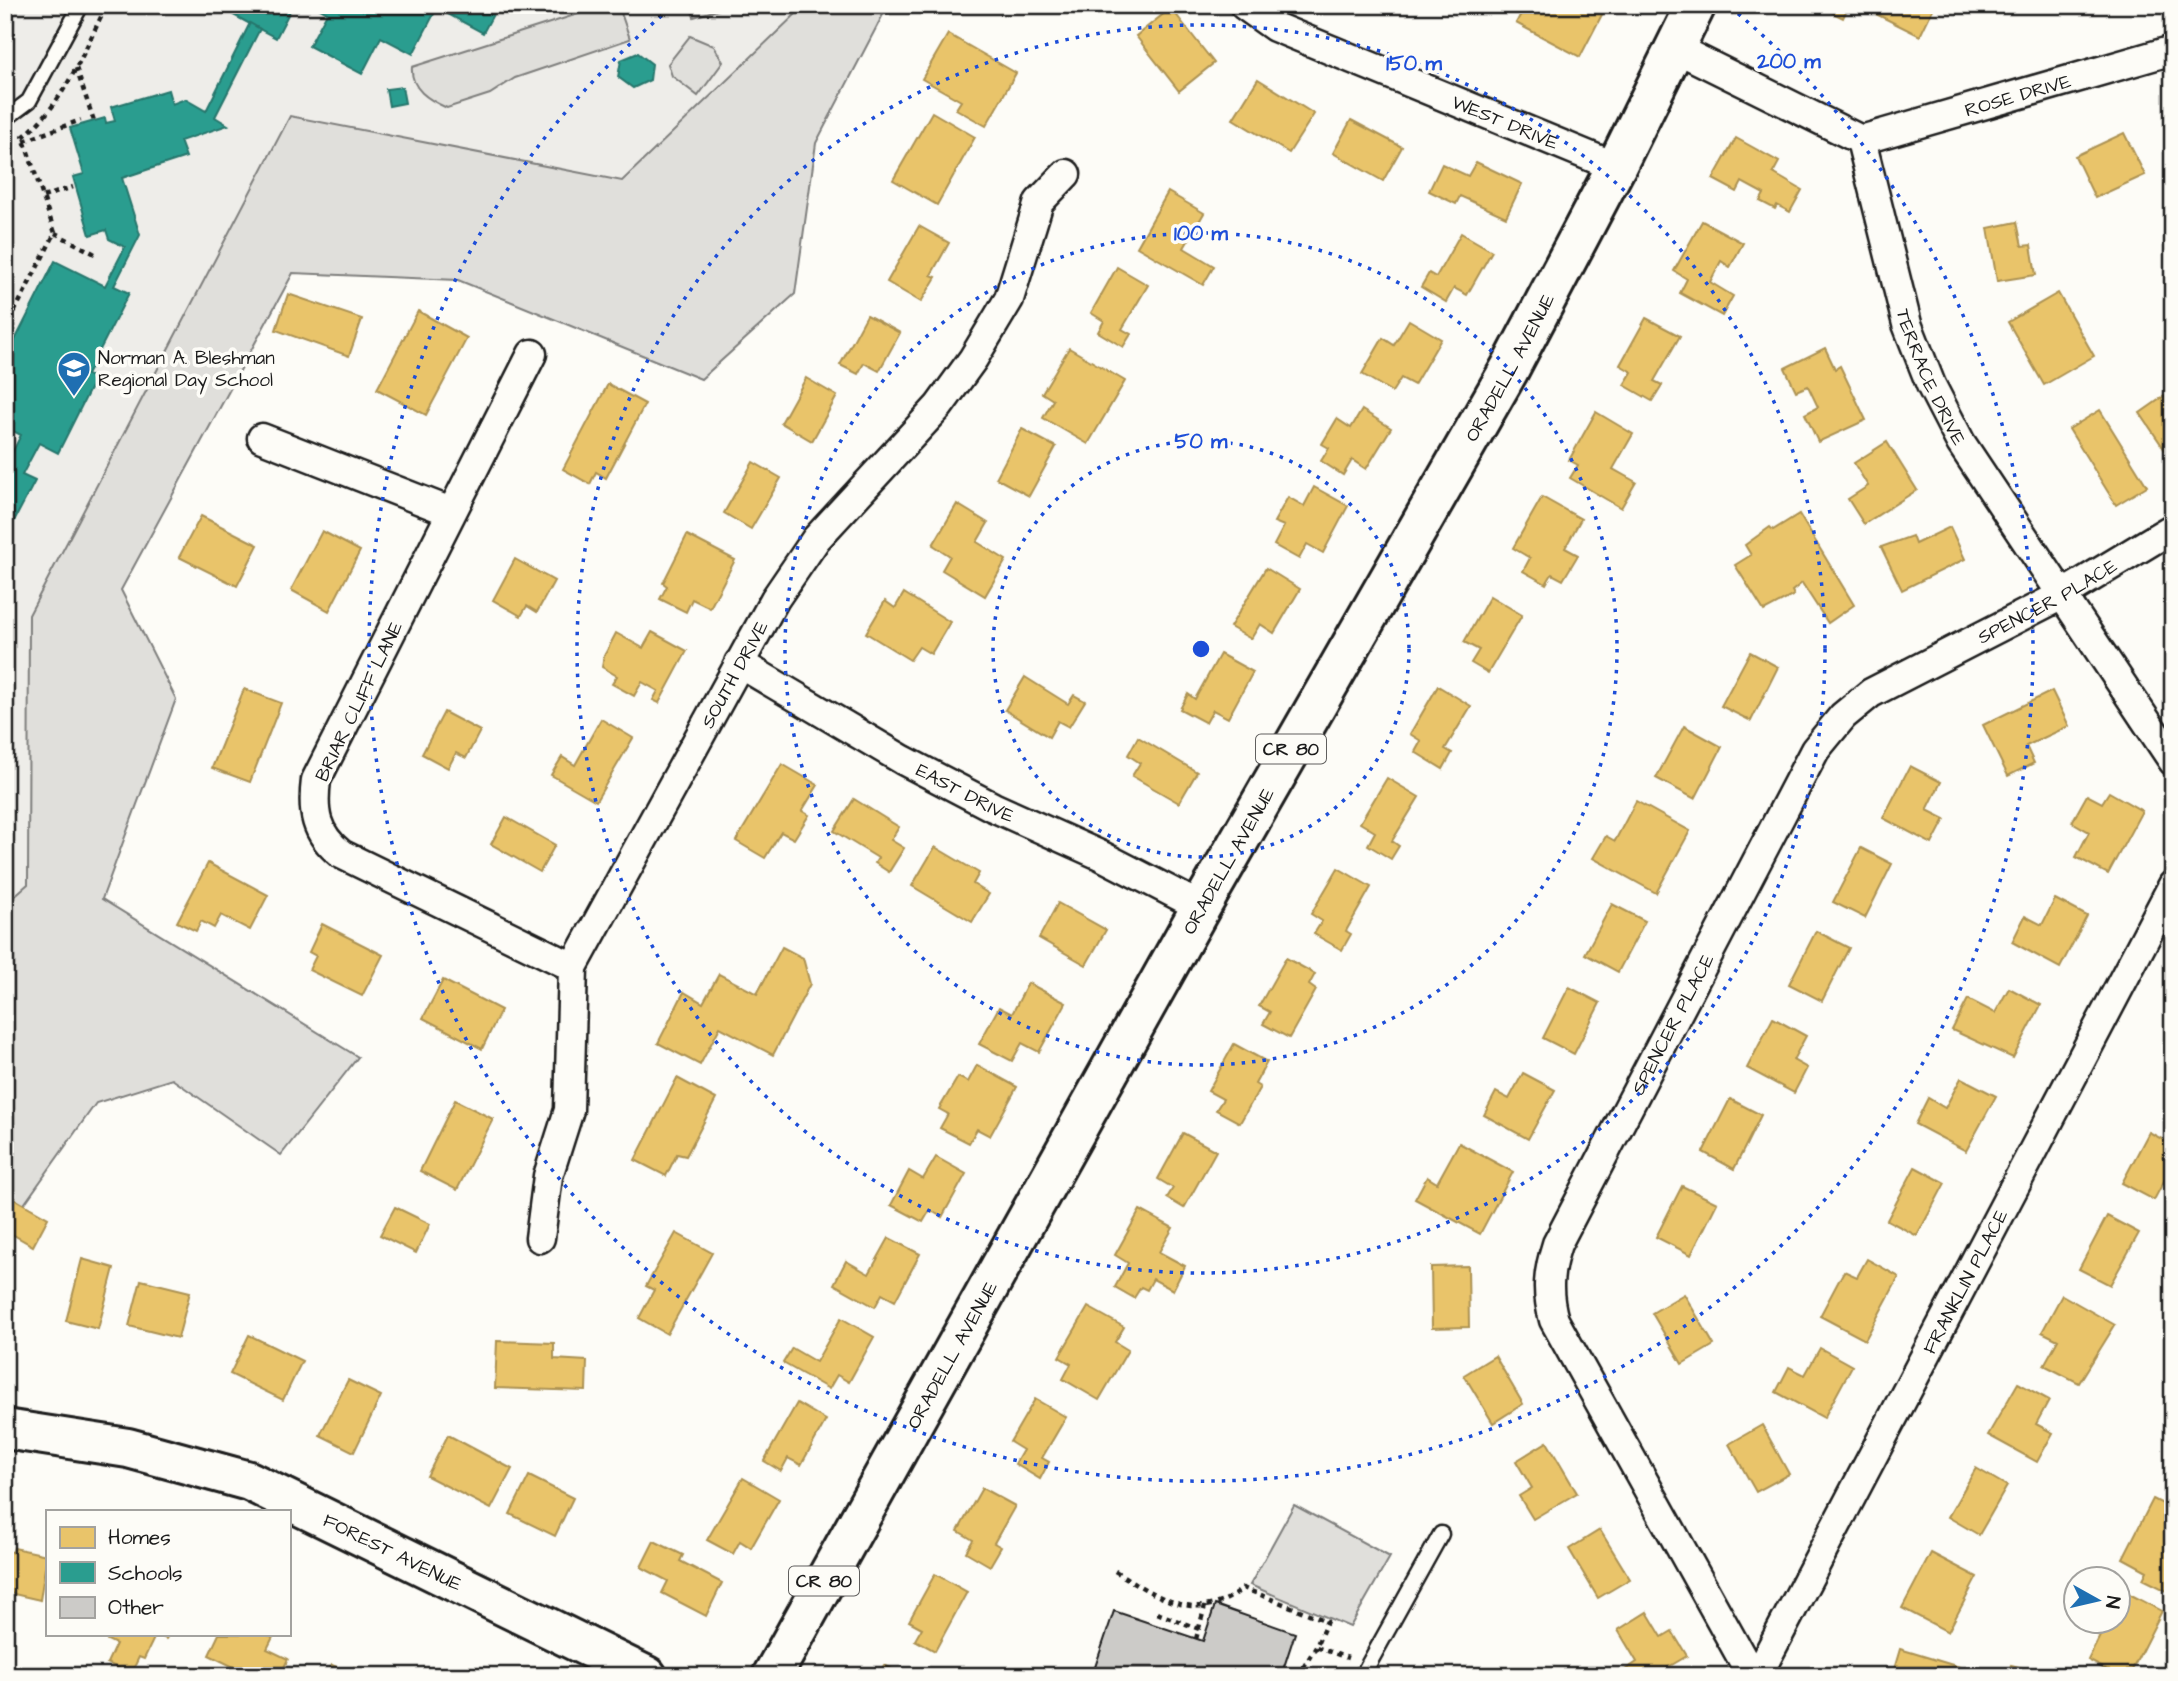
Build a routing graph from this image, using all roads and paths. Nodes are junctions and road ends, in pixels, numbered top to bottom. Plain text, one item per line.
1 (80, 5) edge
2 (107, 5) edge
3 (1244, 5) edge
4 (1696, 5) edge
5 (1675, 48) junction
6 (2173, 50) edge
7 (76, 67) junction
8 (5, 119) edge
9 (81, 120) dead end
10 (94, 121) dead end
11 (1861, 140) junction
12 (24, 141) junction
13 (1616, 167) junction
14 (1066, 174) dead end
15 (73, 187) dead end
16 (43, 197) junction
17 (55, 233) junction
18 (95, 254) dead end
19 (5, 330) edge
20 (532, 354) dead end
21 (262, 438) dead end
22 (451, 512) junction
23 (2173, 528) edge
24 (2062, 595) junction
25 (739, 663) junction
26 (2173, 761) edge
27 (2173, 885) edge
28 (1201, 907) junction
29 (573, 967) junction
30 (540, 1238) dead end
31 (5, 1429) edge
32 (1441, 1534) dead end
33 (1115, 1571) dead end
34 (1205, 1606) junction
35 (1157, 1613) dead end
36 (1199, 1629) junction
37 (1196, 1639) dead end
38 (1316, 1647) junction
39 (1349, 1658) dead end
40 (647, 1676) edge
41 (772, 1676) edge
42 (1298, 1676) edge
43 (1362, 1676) edge
44 (1752, 1676) edge
45 (1757, 1676) edge

1 - 8 lane
2 - 7 path
3 - 13 street, WEST DRIVE
4 - 5 main road, ORADELL AVENUE / CR 80
5 - 11 street
5 - 13 main road, ORADELL AVENUE / CR 80
6 - 11 street, ROSE DRIVE
7 - 10 path
7 - 12 path
9 - 12 path
11 - 24 street, TERRACE DRIVE
12 - 16 path
13 - 28 main road, ORADELL AVENUE / CR 80
14 - 25 street, SOUTH DRIVE
15 - 16 path
16 - 17 path
17 - 18 path
17 - 19 path
20 - 22 street, BRIAR CLIFF LANE
21 - 22 street
22 - 29 street, BRIAR CLIFF LANE
23 - 24 street, SPENCER PLACE
24 - 26 street, TERRACE DRIVE
24 - 44 street, SPENCER PLACE
25 - 28 street, EAST DRIVE
25 - 29 street, SOUTH DRIVE
27 - 45 street, FRANKLIN PLACE
28 - 41 main road, ORADELL AVENUE / CR 80
29 - 30 street, SOUTH DRIVE
31 - 40 main road, FOREST AVENUE
32 - 43 lane
33 - 34 path
34 - 36 path
34 - 38 path
35 - 36 path
36 - 37 path
38 - 39 path
38 - 42 path

